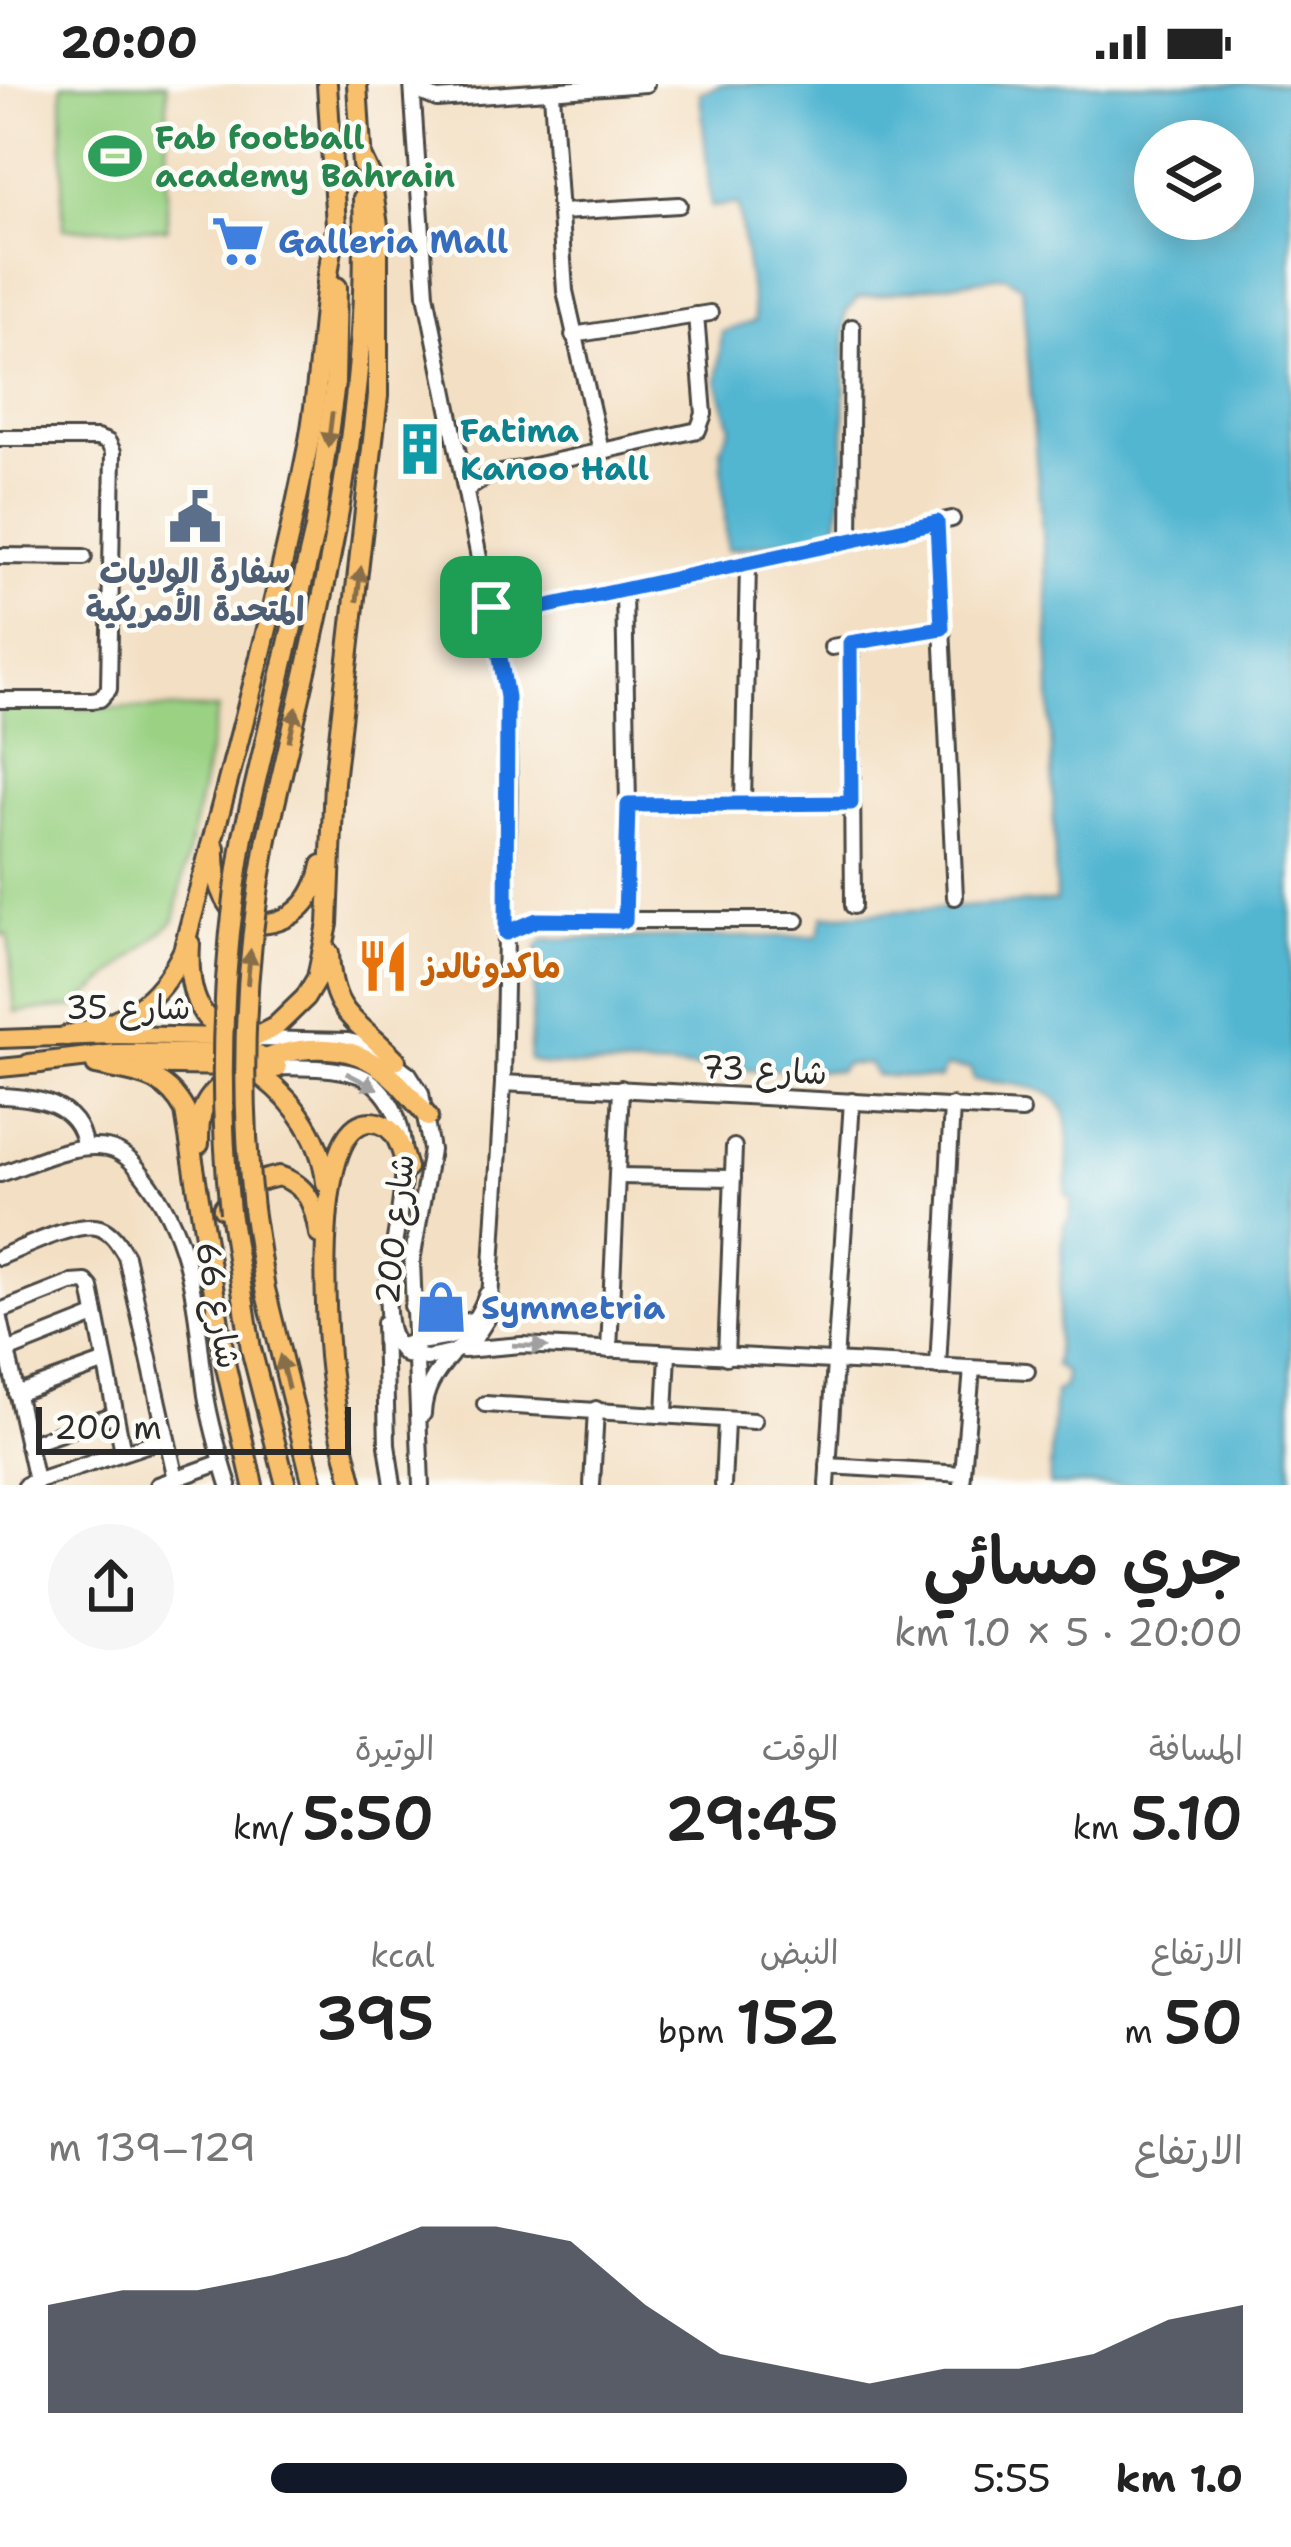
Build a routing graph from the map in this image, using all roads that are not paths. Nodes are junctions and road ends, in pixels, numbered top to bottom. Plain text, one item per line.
1 (327, 84) edge
2 (357, 84) edge
3 (646, 84) edge
4 (412, 87) edge
5 (552, 93) junction
6 (437, 99) junction
7 (414, 112) junction
8 (362, 158) junction
9 (679, 205) dead end
10 (561, 212) junction
11 (336, 230) junction
12 (852, 327) dead end
13 (573, 335) junction
14 (0, 438) edge
15 (601, 452) junction
16 (462, 471) junction
17 (488, 476) junction
18 (466, 490) junction
19 (850, 541) junction
20 (0, 556) edge
21 (84, 557) dead end
22 (748, 564) junction
23 (624, 590) junction
24 (491, 607) junction
25 (525, 611) junction
26 (942, 628) junction
27 (496, 630) junction
28 (850, 643) junction
29 (832, 646) dead end
30 (0, 700) edge
31 (226, 784) junction
32 (743, 803) junction
33 (851, 803) junction
34 (628, 805) junction
35 (331, 826) junction
36 (955, 897) dead end
37 (853, 906) dead end
38 (506, 911) junction
39 (192, 915) junction
40 (537, 920) junction
41 (797, 920) dead end
42 (625, 921) junction
43 (328, 924) junction
44 (506, 933) junction
45 (66, 1036) junction
46 (186, 1036) joint
47 (0, 1039) edge
48 (237, 1044) junction
49 (395, 1060) junction
50 (29, 1064) junction
51 (263, 1064) junction
52 (96, 1065) junction
53 (0, 1068) edge
54 (503, 1083) junction
55 (621, 1088) junction
56 (0, 1096) edge
57 (852, 1101) junction
58 (952, 1106) junction
59 (1022, 1111) dead end
60 (428, 1118) junction
61 (84, 1145) junction
62 (734, 1147) dead end
63 (407, 1168) junction
64 (0, 1174) edge
65 (617, 1176) junction
66 (733, 1178) junction
67 (203, 1205) junction
68 (328, 1212) junction
69 (0, 1257) edge
70 (326, 1268) junction
71 (493, 1278) junction
72 (214, 1291) junction
73 (388, 1292) junction
74 (412, 1306) junction
75 (479, 1312) junction
76 (0, 1315) edge
77 (95, 1316) junction
78 (408, 1350) junction
79 (8, 1351) junction
80 (609, 1351) junction
81 (452, 1353) junction
82 (668, 1354) junction
83 (726, 1357) junction
84 (835, 1362) junction
85 (103, 1364) junction
86 (938, 1367) junction
87 (972, 1369) junction
88 (1027, 1371) dead end
89 (385, 1381) junction
90 (16, 1394) junction
91 (485, 1404) dead end
92 (596, 1409) junction
93 (665, 1413) junction
94 (115, 1414) junction
95 (754, 1421) dead end
96 (726, 1422) junction
97 (164, 1439) junction
98 (28, 1445) junction
99 (123, 1452) junction
100 (222, 1462) junction
101 (828, 1466) junction
102 (176, 1479) junction
103 (962, 1480) edge
104 (31, 1483) edge
105 (158, 1485) edge
106 (230, 1485) edge
107 (254, 1485) edge
108 (286, 1485) edge
109 (313, 1485) edge
110 (352, 1485) edge
111 (393, 1485) edge
112 (424, 1485) edge
113 (592, 1485) edge
114 (723, 1485) edge
115 (827, 1485) edge

1 - 11 highway
2 - 8 highway
3 - 5 street
4 - 6 street
4 - 7 street
5 - 6 street
5 - 10 street
6 - 7 street
7 - 16 street
35 -> 8 highway
109 -> 8 highway, bridge
9 - 10 street
10 - 13 street
11 - 31 highway
11 -> 108 highway, bridge
12 - 19 street
13 - 15 street
13 - 15 street
14 - 30 street
15 - 17 street
16 - 17 street
16 - 18 street
17 - 18 street
18 - 24 street
19 - 22 street
19 - 26 street
20 - 21 street
22 - 23 street
22 - 32 street
23 - 25 street
23 - 34 street
24 - 25 street
24 - 27 street
25 - 27 street
26 - 28 street
26 - 36 street
27 - 38 street
28 - 29 street
28 - 33 street
31 - 35 highway
31 - 39 highway
32 - 33 street
32 - 34 street
33 - 37 street
34 - 42 street
35 - 43 highway
38 - 40 street
38 - 44 street
39 - 45 highway
39 - 48 highway
40 - 42 street
40 - 44 street
41 - 42 street
43 - 48 highway
43 - 49 highway
44 - 54 street
45 - 46 main road, شارع 35
45 - 47 main road, شارع 35
46 - 48 highway
48 - 49 street
48 - 50 highway
48 - 51 highway
49 - 60 street, شارع 200
50 - 52 main road, شارع 35
50 - 53 main road, شارع 35
51 - 52 main road, شارع 35
51 - 60 highway
51 -> 63 street, شارع 200
51 - 67 highway
51 - 68 highway
52 - 67 highway
54 - 55 street, شارع 73
54 - 71 street
55 - 57 street, شارع 73
55 - 65 street
56 - 61 street, شارع 66
57 - 58 street, شارع 73
57 - 84 street
58 - 59 street, شارع 73
58 - 86 street
60 - 74 street, شارع 200
61 - 64 street
61 - 100 street, شارع 66
62 - 66 street
63 - 68 highway
63 - 73 street, شارع 200
65 - 66 street
65 - 80 street
66 - 83 street
67 - 72 highway
68 - 70 highway
69 - 97 street
70 - 72 highway
70 - 110 highway
71 - 75 street
71 - 81 street
72 - 107 highway
73 - 78 street, شارع 200
73 - 89 street
74 - 75 street
74 - 78 street, شارع 200
75 - 78 street, شارع 200
76 - 77 street
76 - 79 street
77 - 79 street
77 - 85 street
78 - 81 street
78 - 89 street, شارع 200
78 - 112 street
79 - 90 street
81 -> 80 street
80 - 82 street
81 - 112 street
82 - 83 street
82 - 93 street
83 - 84 street
84 - 86 street
84 - 101 street
85 - 90 street
85 - 94 street
86 - 87 street
87 - 88 street
87 - 103 street
89 - 111 street
90 - 98 street
91 - 92 street
92 - 93 street
92 - 113 street
93 - 96 street
94 - 98 street
94 - 99 street
95 - 96 street
96 - 114 street
97 - 99 street
97 - 102 street
98 - 104 street
99 - 104 street
100 - 102 street
100 - 106 street, شارع 66
101 - 103 street
101 - 115 street
102 - 105 street

